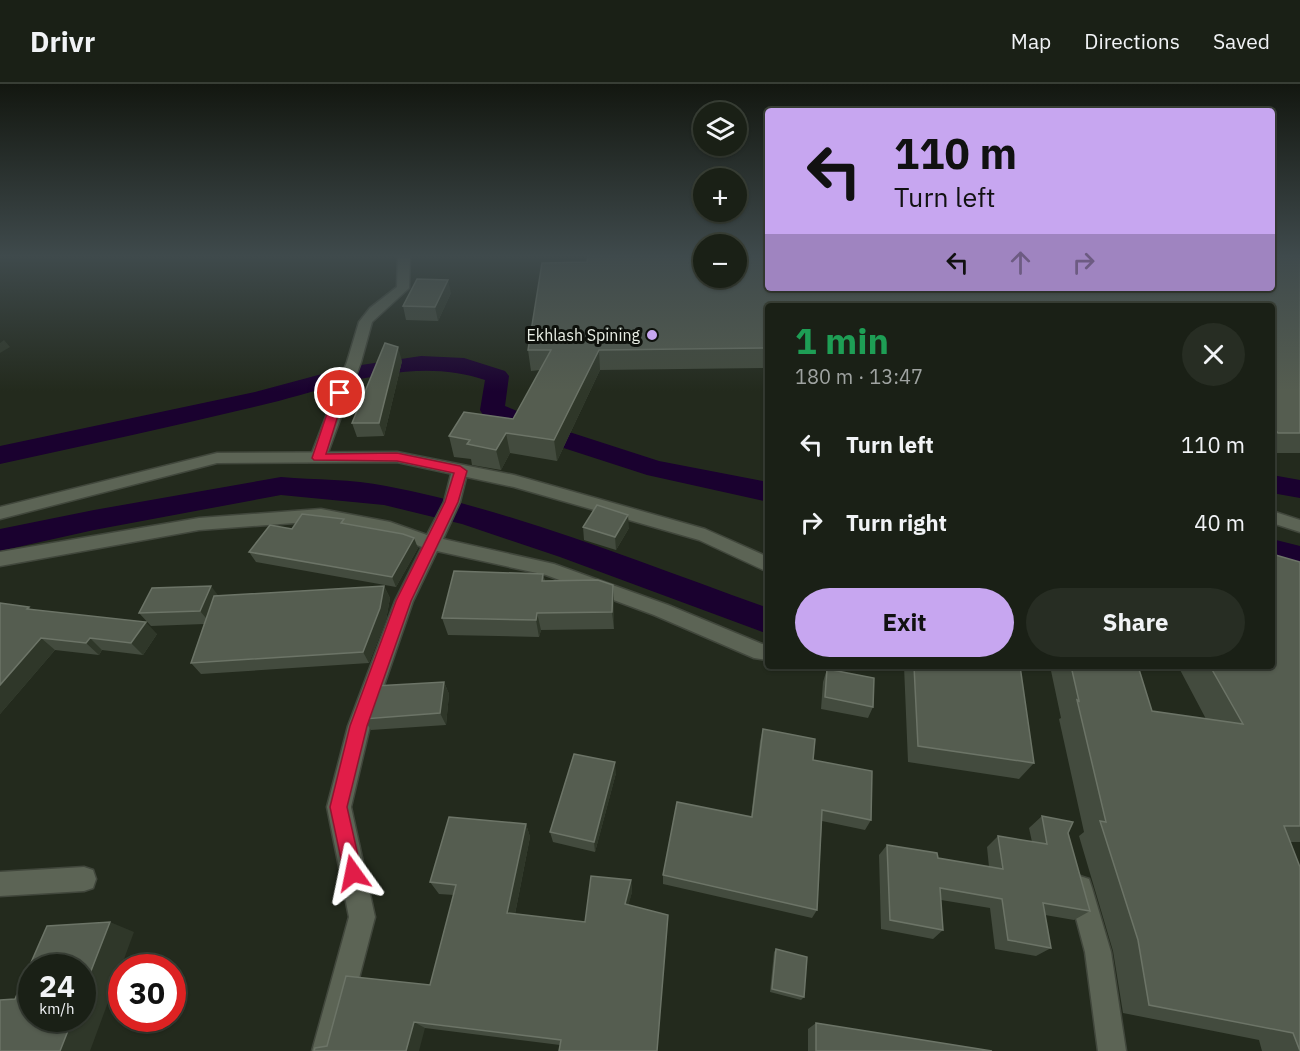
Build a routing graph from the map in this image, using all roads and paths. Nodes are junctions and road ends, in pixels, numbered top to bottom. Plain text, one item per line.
1 (390, 300) edge
2 (318, 458) junction
3 (460, 471) junction
4 (0, 513) edge
5 (1275, 518) edge
6 (1300, 526) edge
7 (432, 539) junction
8 (0, 559) edge
9 (765, 564) edge
10 (765, 652) edge
11 (1074, 865) edge
12 (84, 879) dead end
13 (0, 884) edge
14 (326, 1051) edge
15 (1112, 1051) edge

1 - 2 street
2 - 3 street
2 - 4 street
3 - 7 street
3 - 9 street
5 - 6 street
7 - 8 street
7 - 10 street
7 - 14 street
11 - 15 street
12 - 13 street

